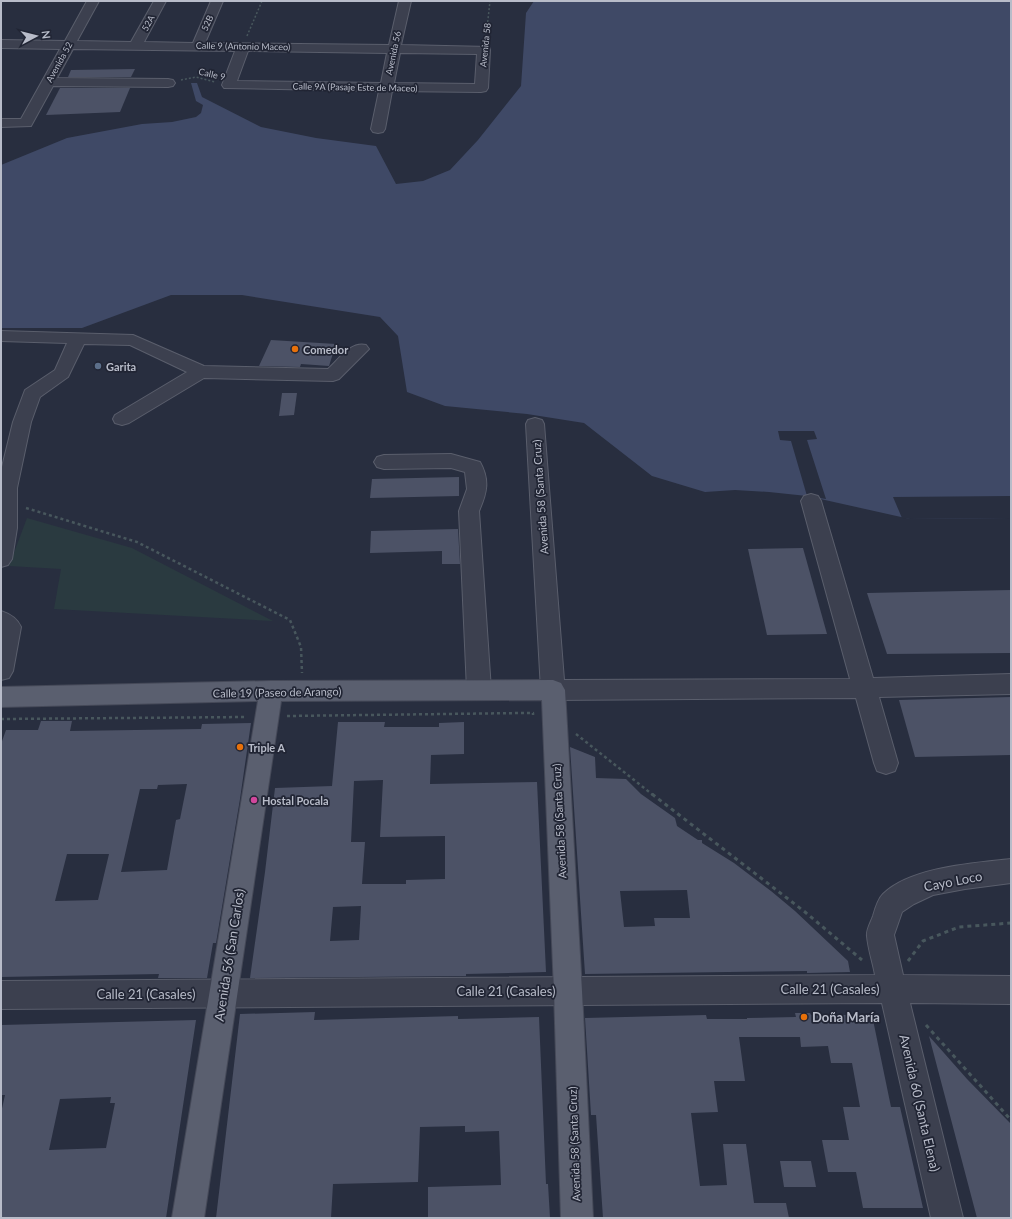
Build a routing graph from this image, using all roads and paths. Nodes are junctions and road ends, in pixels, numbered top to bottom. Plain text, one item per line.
1 (92, 1) edge
2 (160, 1) edge
3 (217, 1) edge
4 (262, 1) edge
5 (405, 1) edge
6 (490, 1) edge
7 (1, 44) edge
8 (69, 44) junction
9 (136, 45) junction
10 (198, 45) junction
11 (243, 47) junction
12 (394, 49) junction
13 (484, 50) junction
14 (49, 82) junction
15 (168, 83) joint
16 (229, 85) junction
17 (386, 87) junction
18 (481, 88) joint
19 (1, 123) edge
20 (378, 129) dead end
21 (1, 336) edge
22 (78, 339) junction
23 (360, 349) dead end
24 (201, 372) junction
25 (122, 419) dead end
26 (535, 424) dead end
27 (384, 462) dead end
28 (5, 492) edge
29 (811, 501) dead end
30 (4, 528) edge
31 (1, 559) edge
32 (1, 620) edge
33 (1, 671) edge
34 (1011, 684) edge
35 (864, 688) junction
36 (479, 690) junction
37 (271, 691) junction
38 (302, 691) junction
39 (1, 697) edge
40 (553, 703) junction
41 (886, 763) dead end
42 (1011, 871) edge
43 (1011, 923) edge
44 (867, 964) dead end
45 (894, 989) junction
46 (1011, 990) edge
47 (568, 991) junction
48 (223, 993) junction
49 (1, 995) edge
50 (924, 1023) dead end
51 (1011, 1120) edge
52 (188, 1218) edge
53 (577, 1218) edge
54 (947, 1218) edge

1 - 8 street, Avenida 52
2 - 9 street, 52A
3 - 10 street, 52B
4 - 11 path
5 - 12 street, Avenida 56
6 - 13 path, Avenida 58
7 - 8 street, Calle 9 (Antonio Maceo)
8 - 9 street, Calle 9 (Antonio Maceo)
8 - 14 street, Avenida 52
9 - 10 street, Calle 9 (Antonio Maceo)
10 - 11 street, Calle 9 (Antonio Maceo)
11 - 12 street, Calle 9 (Antonio Maceo)
11 - 16 street
12 - 13 street, Calle 9 (Antonio Maceo)
12 - 17 street, Avenida 56
13 - 18 street, Avenida 58
14 - 15 street
14 - 19 street, Avenida 52
15 - 16 path, Calle 9
16 - 17 street, Calle 9A (Pasaje Este de Maceo)
17 - 18 street, Calle 9A (Pasaje Este de Maceo)
17 - 20 street, Avenida 56
21 - 22 street
22 - 24 street
22 - 28 street
23 - 24 street
24 - 25 street
26 - 40 street, Avenida 58 (Santa Cruz)
27 - 36 street
28 - 30 street
28 - 38 path
29 - 35 street
30 - 31 street
32 - 33 street
34 - 35 street
35 - 40 street
35 - 41 street
36 - 38 main road, Calle 19 (Paseo de Arango)
36 - 40 main road, Calle 19 (Paseo de Arango)
37 - 38 main road, Calle 19 (Paseo de Arango)
37 - 39 main road, Calle 19 (Paseo de Arango)
37 - 48 main road, Avenida 56 (San Carlos)
40 - 44 path
40 - 47 main road, Avenida 58 (Santa Cruz)
42 - 45 street, Cayo Loco
43 - 45 path
45 - 46 street, Calle 21 (Casales)
45 - 47 street, Calle 21 (Casales)
45 - 54 street, Avenida 60 (Santa Elena)
47 - 48 street, Calle 21 (Casales)
47 - 53 main road, Avenida 58 (Santa Cruz)
48 - 49 street, Calle 21 (Casales)
48 - 52 main road, Avenida 56 (San Carlos)
50 - 51 path

